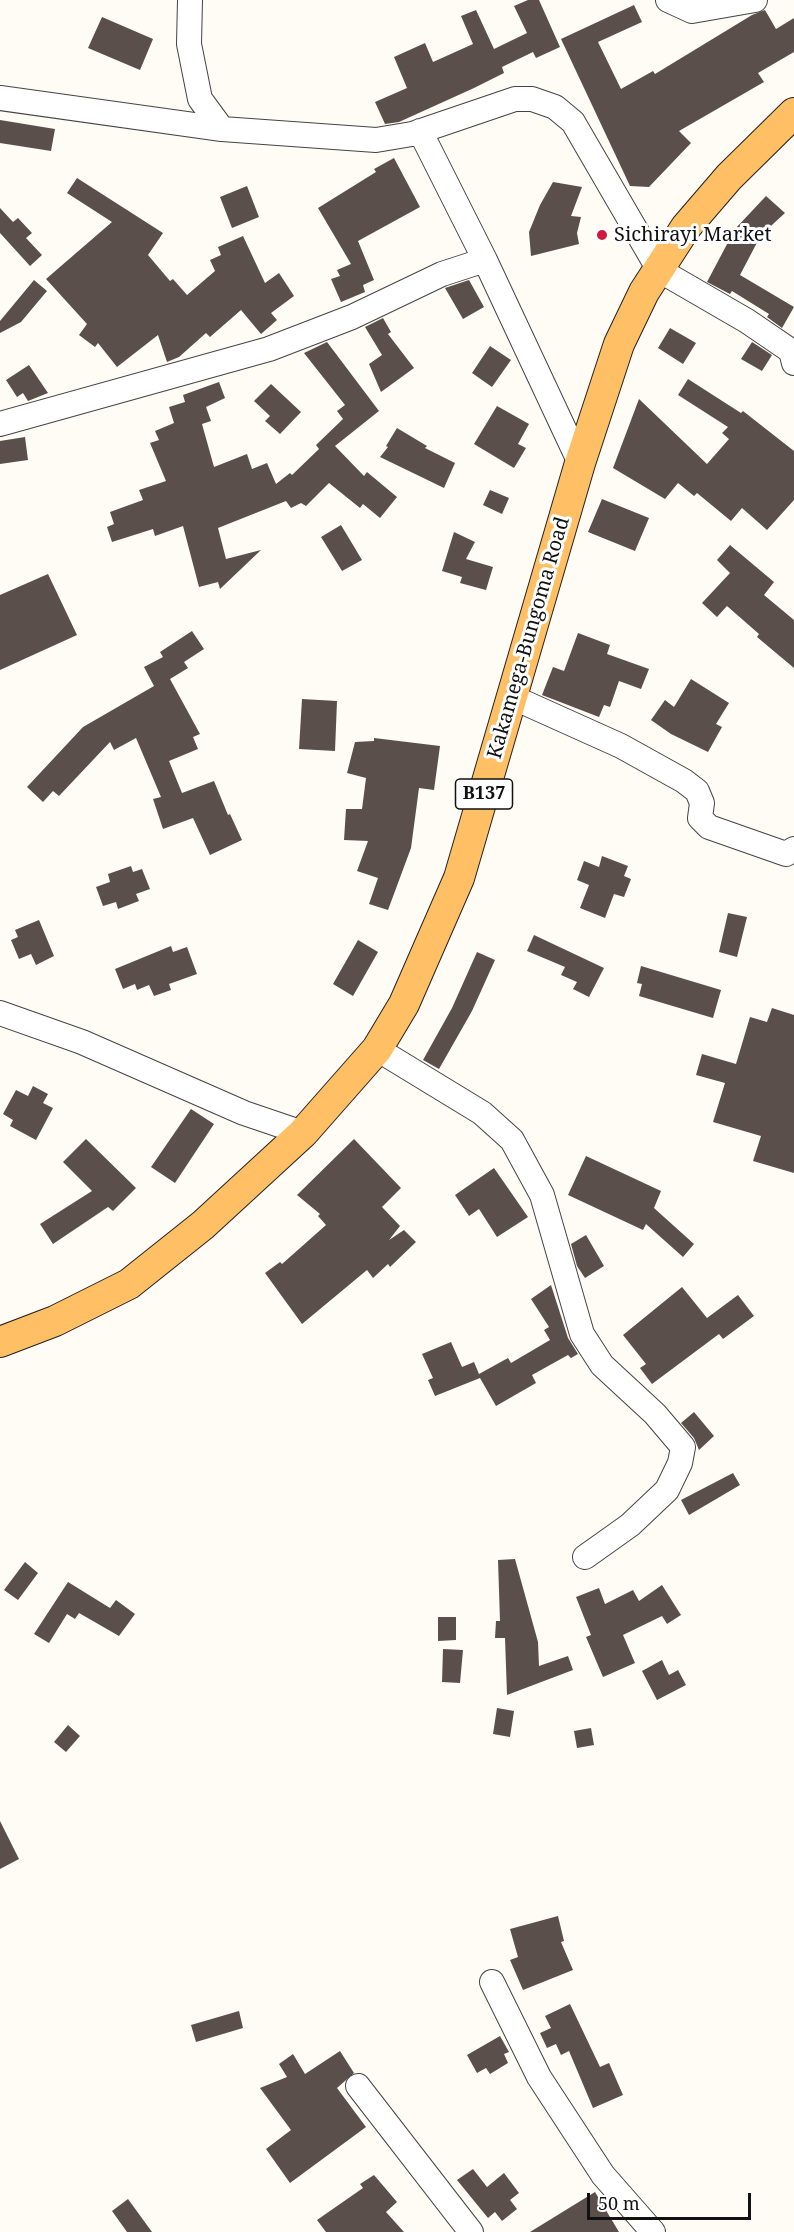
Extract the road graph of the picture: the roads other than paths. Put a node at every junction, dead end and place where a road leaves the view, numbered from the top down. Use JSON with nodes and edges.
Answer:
{"nodes":[{"id":1,"x":190,"y":0,"type":"edge"},
{"id":2,"x":668,"y":0,"type":"edge"},
{"id":3,"x":755,"y":0,"type":"edge"},
{"id":4,"x":0,"y":98,"type":"edge"},
{"id":5,"x":794,"y":113,"type":"edge"},
{"id":6,"x":222,"y":129,"type":"junction"},
{"id":7,"x":420,"y":131,"type":"junction"},
{"id":8,"x":485,"y":260,"type":"junction"},
{"id":9,"x":659,"y":270,"type":"junction"},
{"id":10,"x":794,"y":363,"type":"edge"},
{"id":11,"x":0,"y":424,"type":"edge"},
{"id":12,"x":580,"y":463,"type":"junction"},
{"id":13,"x":512,"y":697,"type":"junction"},
{"id":14,"x":794,"y":849,"type":"edge"},
{"id":15,"x":0,"y":1013,"type":"edge"},
{"id":16,"x":377,"y":1049,"type":"junction"},
{"id":17,"x":303,"y":1133,"type":"junction"},
{"id":18,"x":0,"y":1342,"type":"edge"},
{"id":19,"x":585,"y":1557,"type":"dead end"},
{"id":20,"x":492,"y":1982,"type":"dead end"},
{"id":21,"x":358,"y":2086,"type":"dead end"},
{"id":22,"x":471,"y":2232,"type":"edge"},
{"id":23,"x":653,"y":2232,"type":"edge"}],
"edges":[{"from":1,"to":6,"type":"street"},
{"from":2,"to":3,"type":"street"},
{"from":4,"to":6,"type":"street"},
{"from":5,"to":9,"type":"main road","name":"Kakamega-Bungoma Road","number":"B137"},
{"from":6,"to":7,"type":"street"},
{"from":7,"to":8,"type":"street"},
{"from":7,"to":9,"type":"street"},
{"from":8,"to":11,"type":"street"},
{"from":8,"to":12,"type":"street"},
{"from":9,"to":10,"type":"street"},
{"from":9,"to":12,"type":"main road","name":"Kakamega-Bungoma Road","number":"B137"},
{"from":12,"to":13,"type":"main road","name":"Kakamega-Bungoma Road","number":"B137"},
{"from":13,"to":14,"type":"street"},
{"from":13,"to":16,"type":"main road","name":"Kakamega-Bungoma Road","number":"B137"},
{"from":15,"to":17,"type":"street"},
{"from":16,"to":17,"type":"main road","name":"Kakamega-Bungoma Road","number":"B137"},
{"from":16,"to":19,"type":"street"},
{"from":17,"to":18,"type":"main road","name":"Kakamega-Bungoma Road","number":"B137"},
{"from":20,"to":23,"type":"street"},
{"from":21,"to":22,"type":"street"}]}
